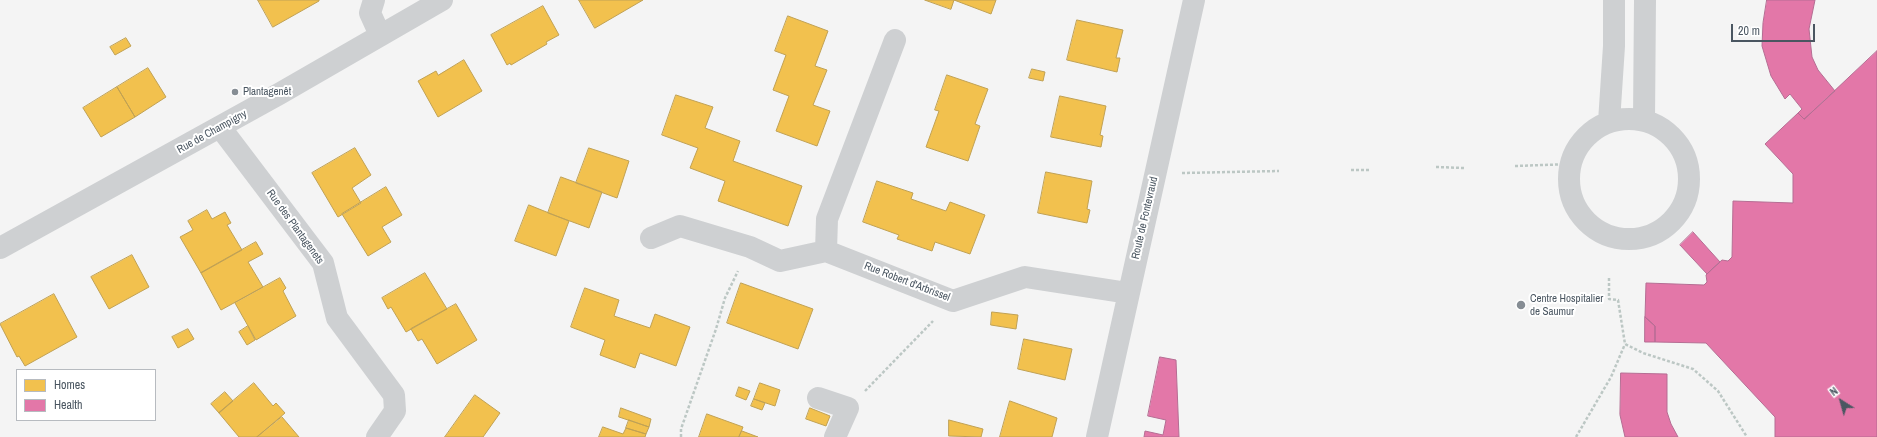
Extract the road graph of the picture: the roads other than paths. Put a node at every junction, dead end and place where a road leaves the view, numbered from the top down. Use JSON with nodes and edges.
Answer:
{"nodes":[{"id":1,"x":374,"y":0,"type":"edge"},
{"id":2,"x":442,"y":0,"type":"edge"},
{"id":3,"x":1194,"y":0,"type":"edge"},
{"id":4,"x":1614,"y":0,"type":"edge"},
{"id":5,"x":1645,"y":0,"type":"edge"},
{"id":6,"x":380,"y":35,"type":"junction"},
{"id":7,"x":895,"y":40,"type":"dead end"},
{"id":8,"x":1644,"y":120,"type":"junction"},
{"id":9,"x":1609,"y":122,"type":"junction"},
{"id":10,"x":220,"y":127,"type":"junction"},
{"id":11,"x":651,"y":238,"type":"dead end"},
{"id":12,"x":0,"y":248,"type":"edge"},
{"id":13,"x":826,"y":251,"type":"junction"},
{"id":14,"x":1128,"y":293,"type":"junction"},
{"id":15,"x":818,"y":398,"type":"dead end"},
{"id":16,"x":377,"y":437,"type":"edge"},
{"id":17,"x":835,"y":437,"type":"edge"},
{"id":18,"x":1097,"y":437,"type":"edge"}],
"edges":[{"from":1,"to":6,"type":"street"},
{"from":2,"to":6,"type":"street","name":"Rue de Champigny"},
{"from":3,"to":14,"type":"street","name":"Route de Fontevraud"},
{"from":4,"to":9,"type":"street"},
{"from":5,"to":8,"type":"street"},
{"from":6,"to":10,"type":"street","name":"Rue de Champigny"},
{"from":7,"to":13,"type":"street"},
{"from":8,"to":9,"type":"street"},
{"from":8,"to":9,"type":"street"},
{"from":10,"to":12,"type":"street","name":"Rue de Champigny"},
{"from":10,"to":16,"type":"street","name":"Rue des Plantagenets"},
{"from":11,"to":13,"type":"street"},
{"from":13,"to":14,"type":"street","name":"Rue Robert d'Arbrissel"},
{"from":14,"to":18,"type":"street","name":"Route de Fontevraud"},
{"from":15,"to":17,"type":"street"}]}
